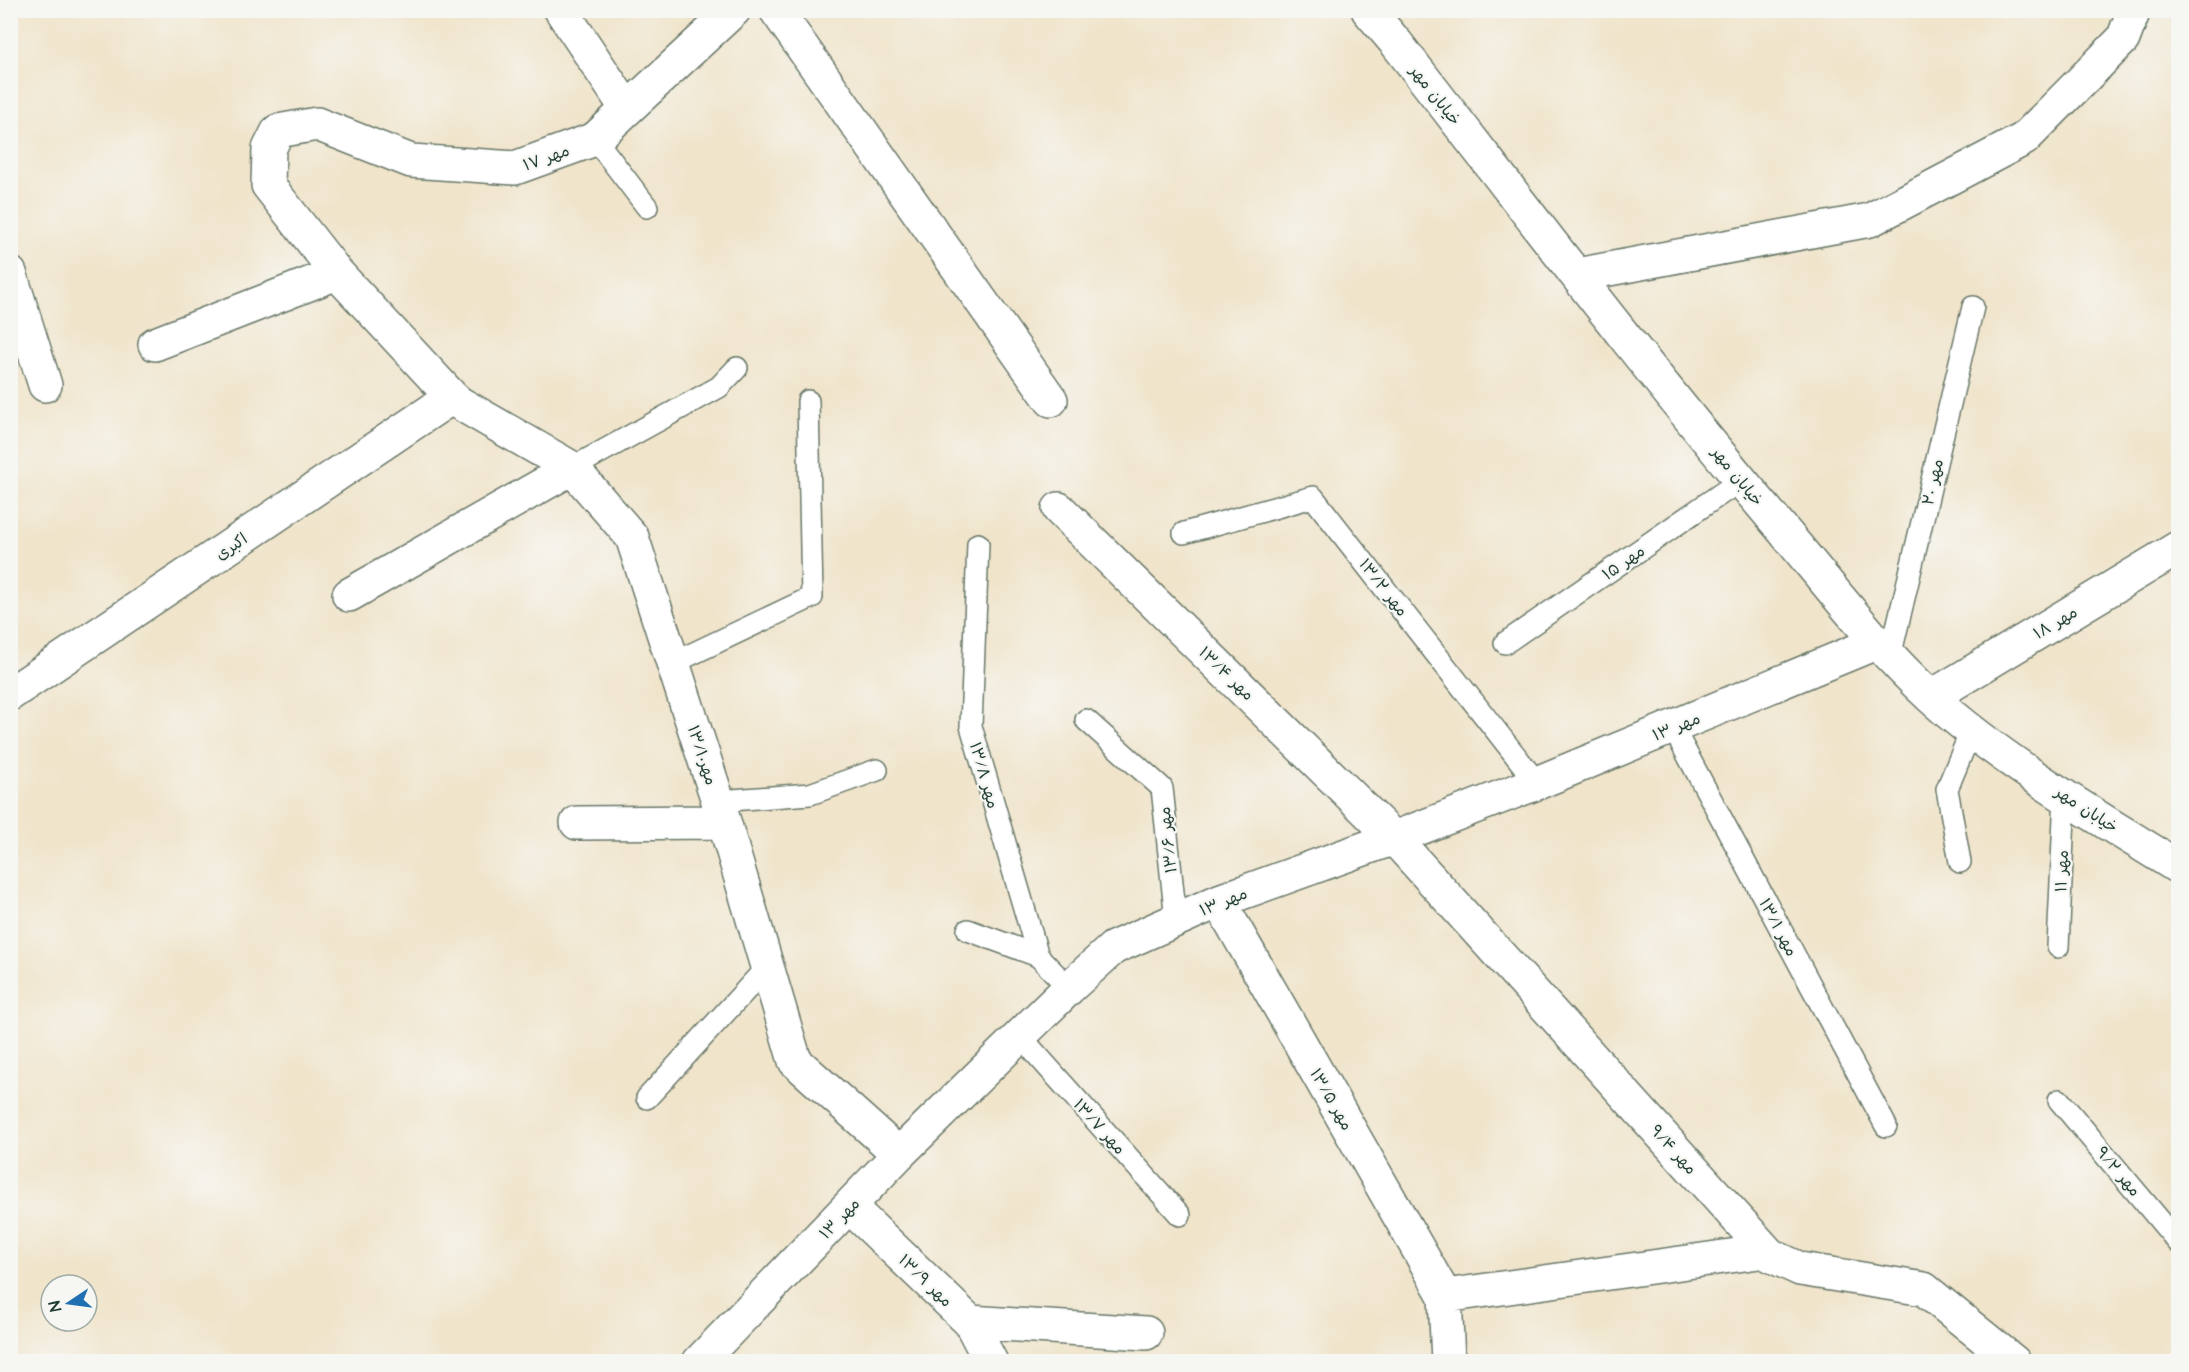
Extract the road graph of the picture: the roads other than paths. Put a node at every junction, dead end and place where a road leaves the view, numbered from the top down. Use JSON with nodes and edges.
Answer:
{"nodes":[{"id":1,"x":561,"y":10,"type":"edge"},
{"id":2,"x":734,"y":10,"type":"edge"},
{"id":3,"x":776,"y":10,"type":"edge"},
{"id":4,"x":1368,"y":10,"type":"edge"},
{"id":5,"x":1385,"y":10,"type":"edge"},
{"id":6,"x":2134,"y":10,"type":"edge"},
{"id":7,"x":1397,"y":44,"type":"junction"},
{"id":8,"x":627,"y":109,"type":"junction"},
{"id":9,"x":278,"y":131,"type":"joint"},
{"id":10,"x":595,"y":139,"type":"junction"},
{"id":11,"x":647,"y":207,"type":"dead end"},
{"id":12,"x":10,"y":273,"type":"edge"},
{"id":13,"x":337,"y":273,"type":"junction"},
{"id":14,"x":1577,"y":274,"type":"junction"},
{"id":15,"x":1973,"y":307,"type":"dead end"},
{"id":16,"x":155,"y":344,"type":"dead end"},
{"id":17,"x":737,"y":368,"type":"dead end"},
{"id":18,"x":45,"y":385,"type":"dead end"},
{"id":19,"x":452,"y":397,"type":"junction"},
{"id":20,"x":1051,"y":400,"type":"dead end"},
{"id":21,"x":808,"y":401,"type":"dead end"},
{"id":22,"x":572,"y":468,"type":"junction"},
{"id":23,"x":1741,"y":480,"type":"junction"},
{"id":24,"x":1059,"y":509,"type":"dead end"},
{"id":25,"x":1184,"y":533,"type":"dead end"},
{"id":26,"x":978,"y":544,"type":"dead end"},
{"id":27,"x":2178,"y":548,"type":"edge"},
{"id":28,"x":349,"y":595,"type":"dead end"},
{"id":29,"x":1505,"y":643,"type":"dead end"},
{"id":30,"x":1884,"y":649,"type":"junction"},
{"id":31,"x":673,"y":663,"type":"junction"},
{"id":32,"x":10,"y":694,"type":"edge"},
{"id":33,"x":1931,"y":697,"type":"junction"},
{"id":34,"x":1086,"y":720,"type":"dead end"},
{"id":35,"x":1673,"y":728,"type":"junction"},
{"id":36,"x":1971,"y":731,"type":"junction"},
{"id":37,"x":876,"y":770,"type":"dead end"},
{"id":38,"x":1538,"y":783,"type":"junction"},
{"id":39,"x":2065,"y":795,"type":"junction"},
{"id":40,"x":721,"y":811,"type":"junction"},
{"id":41,"x":577,"y":823,"type":"dead end"},
{"id":42,"x":1394,"y":838,"type":"junction"},
{"id":43,"x":1960,"y":862,"type":"dead end"},
{"id":44,"x":2178,"y":867,"type":"edge"},
{"id":45,"x":1219,"y":901,"type":"junction"},
{"id":46,"x":1176,"y":920,"type":"junction"},
{"id":47,"x":968,"y":930,"type":"dead end"},
{"id":48,"x":2058,"y":947,"type":"dead end"},
{"id":49,"x":1038,"y":957,"type":"junction"},
{"id":50,"x":767,"y":967,"type":"junction"},
{"id":51,"x":1069,"y":988,"type":"junction"},
{"id":52,"x":1020,"y":1036,"type":"junction"},
{"id":53,"x":647,"y":1098,"type":"dead end"},
{"id":54,"x":2059,"y":1100,"type":"dead end"},
{"id":55,"x":1886,"y":1126,"type":"dead end"},
{"id":56,"x":899,"y":1154,"type":"junction"},
{"id":57,"x":850,"y":1207,"type":"junction"},
{"id":58,"x":1180,"y":1215,"type":"dead end"},
{"id":59,"x":2178,"y":1242,"type":"edge"},
{"id":60,"x":1766,"y":1251,"type":"junction"},
{"id":61,"x":1445,"y":1296,"type":"junction"},
{"id":62,"x":970,"y":1322,"type":"junction"},
{"id":63,"x":1146,"y":1333,"type":"dead end"},
{"id":64,"x":699,"y":1362,"type":"edge"},
{"id":65,"x":991,"y":1362,"type":"edge"},
{"id":66,"x":1448,"y":1362,"type":"edge"},
{"id":67,"x":2014,"y":1362,"type":"edge"}],
"edges":[{"from":1,"to":8,"type":"street"},
{"from":2,"to":8,"type":"street","name":"مهر ۱۷"},
{"from":3,"to":20,"type":"street"},
{"from":4,"to":7,"type":"street","name":"خیابان مهر"},
{"from":5,"to":7,"type":"street"},
{"from":6,"to":14,"type":"street"},
{"from":7,"to":14,"type":"street","name":"خیابان مهر"},
{"from":8,"to":10,"type":"street","name":"مهر ۱۷"},
{"from":9,"to":10,"type":"street","name":"مهر ۱۷"},
{"from":9,"to":13,"type":"street","name":"مهر۱۳/۱۰"},
{"from":10,"to":11,"type":"lane"},
{"from":12,"to":18,"type":"street"},
{"from":13,"to":16,"type":"street"},
{"from":13,"to":19,"type":"street","name":"مهر۱۳/۱۰"},
{"from":14,"to":23,"type":"street","name":"خیابان مهر"},
{"from":15,"to":30,"type":"lane","name":"مهر ۲۰"},
{"from":17,"to":22,"type":"lane"},
{"from":19,"to":22,"type":"street","name":"مهر۱۳/۱۰"},
{"from":19,"to":32,"type":"street","name":"اکبری"},
{"from":21,"to":31,"type":"lane"},
{"from":22,"to":28,"type":"street"},
{"from":22,"to":31,"type":"street","name":"مهر۱۳/۱۰"},
{"from":23,"to":29,"type":"lane","name":"مهر ۱۵"},
{"from":23,"to":30,"type":"street","name":"خیابان مهر"},
{"from":24,"to":42,"type":"street","name":"مهر ۱۳/۴"},
{"from":25,"to":38,"type":"lane","name":"مهر ۱۳/۲"},
{"from":26,"to":49,"type":"lane","name":"مهر ۱۳/۸"},
{"from":27,"to":33,"type":"street","name":"مهر ۱۸"},
{"from":30,"to":33,"type":"street","name":"خیابان مهر"},
{"from":30,"to":35,"type":"street","name":"مهر ۱۳"},
{"from":31,"to":40,"type":"street","name":"مهر۱۳/۱۰"},
{"from":33,"to":36,"type":"street","name":"خیابان مهر"},
{"from":34,"to":46,"type":"lane","name":"مهر ۱۳/۶"},
{"from":35,"to":38,"type":"street","name":"مهر ۱۳"},
{"from":35,"to":55,"type":"lane","name":"مهر ۱۳/۱"},
{"from":36,"to":39,"type":"street","name":"خیابان مهر"},
{"from":36,"to":43,"type":"lane"},
{"from":37,"to":40,"type":"lane"},
{"from":38,"to":42,"type":"street","name":"مهر ۱۳"},
{"from":39,"to":44,"type":"street","name":"خیابان مهر"},
{"from":39,"to":48,"type":"lane","name":"مهر ۱۱"},
{"from":40,"to":41,"type":"street"},
{"from":40,"to":50,"type":"street","name":"مهر۱۳/۱۰"},
{"from":42,"to":45,"type":"street","name":"مهر ۱۳"},
{"from":42,"to":60,"type":"street","name":"مهر ۹/۴"},
{"from":45,"to":46,"type":"street","name":"مهر ۱۳"},
{"from":45,"to":61,"type":"street","name":"مهر ۱۳/۵"},
{"from":46,"to":51,"type":"street","name":"مهر ۱۳"},
{"from":47,"to":49,"type":"lane"},
{"from":49,"to":51,"type":"lane","name":"مهر ۱۳/۸"},
{"from":50,"to":53,"type":"lane"},
{"from":50,"to":56,"type":"street","name":"مهر۱۳/۱۰"},
{"from":51,"to":52,"type":"street","name":"مهر ۱۳"},
{"from":52,"to":56,"type":"street","name":"مهر ۱۳"},
{"from":52,"to":58,"type":"lane","name":"مهر ۱۳/۷"},
{"from":54,"to":59,"type":"lane","name":"مهر ۹/۲"},
{"from":56,"to":57,"type":"street","name":"مهر ۱۳"},
{"from":57,"to":62,"type":"street","name":"مهر ۱۳/۹"},
{"from":57,"to":64,"type":"street","name":"مهر ۱۳"},
{"from":60,"to":61,"type":"street"},
{"from":60,"to":67,"type":"street","name":"مهر ۹/۴"},
{"from":61,"to":66,"type":"street"},
{"from":62,"to":63,"type":"street"},
{"from":62,"to":65,"type":"street","name":"مهر ۱۳/۹"}]}
